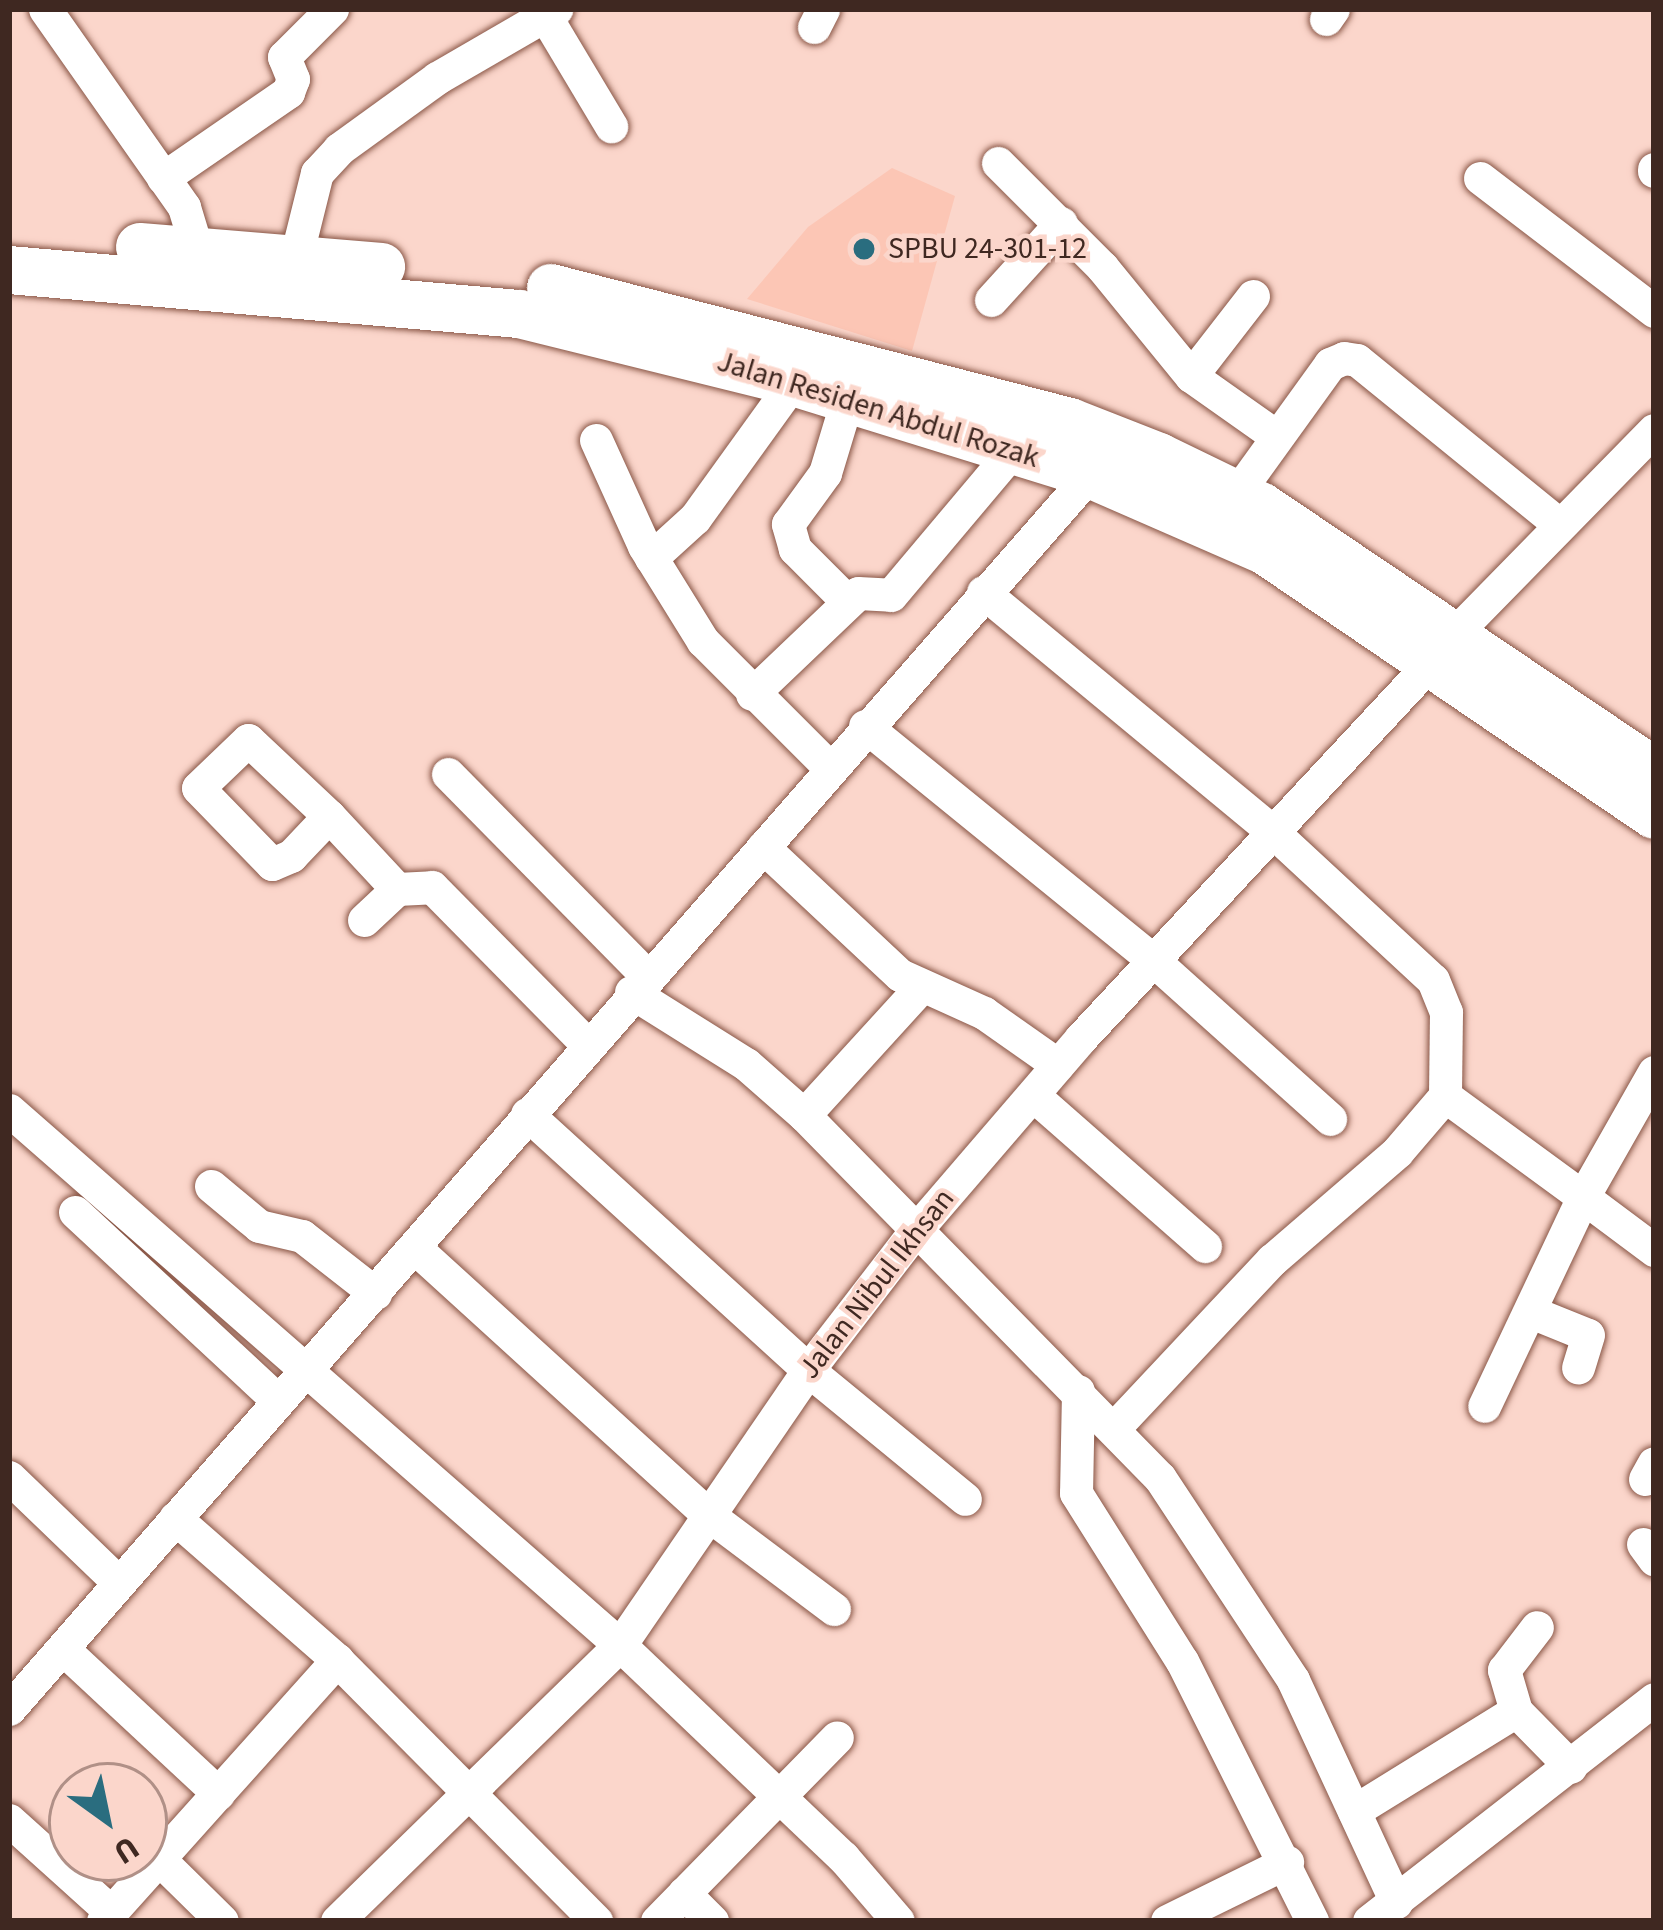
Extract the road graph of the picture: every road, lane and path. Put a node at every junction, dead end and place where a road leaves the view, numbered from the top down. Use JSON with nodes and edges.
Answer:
{"nodes":[{"id":1,"x":45,"y":9,"type":"edge"},
{"id":2,"x":332,"y":9,"type":"edge"},
{"id":3,"x":550,"y":12,"type":"edge"},
{"id":4,"x":611,"y":126,"type":"dead end"},
{"id":5,"x":998,"y":163,"type":"dead end"},
{"id":6,"x":163,"y":178,"type":"junction"},
{"id":7,"x":1480,"y":178,"type":"dead end"},
{"id":8,"x":1061,"y":223,"type":"junction"},
{"id":9,"x":9,"y":242,"type":"edge"},
{"id":10,"x":196,"y":250,"type":"junction"},
{"id":11,"x":296,"y":256,"type":"junction"},
{"id":12,"x":9,"y":270,"type":"edge"},
{"id":13,"x":1253,"y":296,"type":"dead end"},
{"id":14,"x":991,"y":300,"type":"dead end"},
{"id":15,"x":1654,"y":310,"type":"edge"},
{"id":16,"x":1192,"y":376,"type":"junction"},
{"id":17,"x":793,"y":382,"type":"junction"},
{"id":18,"x":848,"y":397,"type":"junction"},
{"id":19,"x":1654,"y":430,"type":"edge"},
{"id":20,"x":1276,"y":436,"type":"junction"},
{"id":21,"x":596,"y":440,"type":"dead end"},
{"id":22,"x":1013,"y":450,"type":"junction"},
{"id":23,"x":1090,"y":474,"type":"junction"},
{"id":24,"x":1237,"y":493,"type":"junction"},
{"id":25,"x":1559,"y":524,"type":"junction"},
{"id":26,"x":651,"y":558,"type":"junction"},
{"id":27,"x":983,"y":592,"type":"junction"},
{"id":28,"x":847,"y":601,"type":"junction"},
{"id":29,"x":1445,"y":645,"type":"junction"},
{"id":30,"x":752,"y":694,"type":"junction"},
{"id":31,"x":865,"y":726,"type":"junction"},
{"id":32,"x":831,"y":769,"type":"junction"},
{"id":33,"x":1654,"y":771,"type":"edge"},
{"id":34,"x":448,"y":774,"type":"dead end"},
{"id":35,"x":1654,"y":815,"type":"edge"},
{"id":36,"x":329,"y":816,"type":"dead end"},
{"id":37,"x":1272,"y":832,"type":"junction"},
{"id":38,"x":763,"y":848,"type":"junction"},
{"id":39,"x":397,"y":889,"type":"junction"},
{"id":40,"x":364,"y":920,"type":"dead end"},
{"id":41,"x":1153,"y":960,"type":"junction"},
{"id":42,"x":639,"y":984,"type":"junction"},
{"id":43,"x":920,"y":988,"type":"junction"},
{"id":44,"x":588,"y":1045,"type":"junction"},
{"id":45,"x":1058,"y":1065,"type":"junction"},
{"id":46,"x":1654,"y":1072,"type":"edge"},
{"id":47,"x":1033,"y":1095,"type":"junction"},
{"id":48,"x":1445,"y":1096,"type":"junction"},
{"id":49,"x":9,"y":1110,"type":"edge"},
{"id":50,"x":527,"y":1114,"type":"junction"},
{"id":51,"x":804,"y":1115,"type":"junction"},
{"id":52,"x":1330,"y":1119,"type":"dead end"},
{"id":53,"x":211,"y":1186,"type":"dead end"},
{"id":54,"x":1583,"y":1197,"type":"junction"},
{"id":55,"x":75,"y":1212,"type":"dead end"},
{"id":56,"x":915,"y":1231,"type":"junction"},
{"id":57,"x":414,"y":1246,"type":"junction"},
{"id":58,"x":1205,"y":1246,"type":"dead end"},
{"id":59,"x":1654,"y":1250,"type":"edge"},
{"id":60,"x":375,"y":1293,"type":"junction"},
{"id":61,"x":1531,"y":1312,"type":"junction"},
{"id":62,"x":1578,"y":1368,"type":"dead end"},
{"id":63,"x":808,"y":1370,"type":"junction"},
{"id":64,"x":302,"y":1371,"type":"junction"},
{"id":65,"x":1078,"y":1391,"type":"junction"},
{"id":66,"x":277,"y":1400,"type":"junction"},
{"id":67,"x":1484,"y":1406,"type":"dead end"},
{"id":68,"x":1114,"y":1428,"type":"junction"},
{"id":69,"x":9,"y":1477,"type":"edge"},
{"id":70,"x":965,"y":1499,"type":"dead end"},
{"id":71,"x":710,"y":1516,"type":"junction"},
{"id":72,"x":175,"y":1518,"type":"junction"},
{"id":73,"x":119,"y":1583,"type":"junction"},
{"id":74,"x":833,"y":1609,"type":"dead end"},
{"id":75,"x":1537,"y":1627,"type":"dead end"},
{"id":76,"x":620,"y":1645,"type":"junction"},
{"id":77,"x":63,"y":1649,"type":"junction"},
{"id":78,"x":337,"y":1660,"type":"junction"},
{"id":79,"x":9,"y":1708,"type":"edge"},
{"id":80,"x":1516,"y":1711,"type":"junction"},
{"id":81,"x":1648,"y":1716,"type":"edge"},
{"id":82,"x":837,"y":1737,"type":"dead end"},
{"id":83,"x":1571,"y":1767,"type":"junction"},
{"id":84,"x":218,"y":1793,"type":"junction"},
{"id":85,"x":474,"y":1794,"type":"junction"},
{"id":86,"x":780,"y":1797,"type":"junction"},
{"id":87,"x":1354,"y":1811,"type":"junction"},
{"id":88,"x":9,"y":1820,"type":"edge"},
{"id":89,"x":168,"y":1849,"type":"edge"},
{"id":90,"x":1287,"y":1862,"type":"junction"},
{"id":91,"x":168,"y":1868,"type":"edge"},
{"id":92,"x":138,"y":1882,"type":"edge"},
{"id":93,"x":684,"y":1893,"type":"junction"},
{"id":94,"x":1383,"y":1911,"type":"edge"},
{"id":95,"x":107,"y":1917,"type":"edge"},
{"id":96,"x":222,"y":1921,"type":"edge"},
{"id":97,"x":338,"y":1921,"type":"edge"},
{"id":98,"x":596,"y":1921,"type":"edge"},
{"id":99,"x":657,"y":1921,"type":"edge"},
{"id":100,"x":712,"y":1921,"type":"edge"},
{"id":101,"x":898,"y":1921,"type":"edge"},
{"id":102,"x":1167,"y":1921,"type":"edge"},
{"id":103,"x":1312,"y":1921,"type":"edge"}],
"edges":[{"from":1,"to":6,"type":"street"},
{"from":2,"to":6,"type":"street"},
{"from":3,"to":4,"type":"street"},
{"from":3,"to":11,"type":"street"},
{"from":5,"to":8,"type":"street"},
{"from":6,"to":10,"type":"street"},
{"from":7,"to":15,"type":"street"},
{"from":8,"to":14,"type":"street"},
{"from":8,"to":16,"type":"street"},
{"from":9,"to":10,"type":"highway","name":"Jalan Residen Abdul Rozak"},
{"from":10,"to":11,"type":"highway","name":"Jalan Residen Abdul Rozak"},
{"from":11,"to":24,"type":"highway","name":"Jalan Residen Abdul Rozak"},
{"from":12,"to":17,"type":"highway","name":"Jalan Residen Abdul Rozak"},
{"from":13,"to":16,"type":"street"},
{"from":16,"to":20,"type":"street"},
{"from":17,"to":18,"type":"highway","name":"Jalan Residen Abdul Rozak"},
{"from":17,"to":26,"type":"street"},
{"from":18,"to":22,"type":"highway","name":"Jalan Residen Abdul Rozak"},
{"from":18,"to":28,"type":"street"},
{"from":19,"to":25,"type":"street","name":"Jalan Nibul Ikhsan"},
{"from":20,"to":24,"type":"street"},
{"from":20,"to":25,"type":"street"},
{"from":21,"to":26,"type":"street"},
{"from":22,"to":23,"type":"highway","name":"Jalan Residen Abdul Rozak"},
{"from":22,"to":28,"type":"street"},
{"from":23,"to":27,"type":"street"},
{"from":23,"to":29,"type":"highway","name":"Jalan Residen Abdul Rozak"},
{"from":24,"to":29,"type":"highway","name":"Jalan Residen Abdul Rozak"},
{"from":25,"to":29,"type":"street","name":"Jalan Nibul Ikhsan"},
{"from":26,"to":30,"type":"street"},
{"from":27,"to":31,"type":"street"},
{"from":27,"to":37,"type":"street"},
{"from":28,"to":30,"type":"street"},
{"from":29,"to":33,"type":"highway","name":"Jalan Residen Abdul Rozak"},
{"from":29,"to":35,"type":"highway","name":"Jalan Residen Abdul Rozak"},
{"from":29,"to":37,"type":"street","name":"Jalan Nibul Ikhsan"},
{"from":30,"to":32,"type":"street"},
{"from":31,"to":32,"type":"street"},
{"from":31,"to":41,"type":"street"},
{"from":32,"to":38,"type":"street"},
{"from":34,"to":42,"type":"street"},
{"from":36,"to":39,"type":"street"},
{"from":37,"to":41,"type":"street","name":"Jalan Nibul Ikhsan"},
{"from":37,"to":48,"type":"street"},
{"from":38,"to":42,"type":"street"},
{"from":38,"to":43,"type":"street"},
{"from":39,"to":40,"type":"street"},
{"from":39,"to":44,"type":"street"},
{"from":41,"to":45,"type":"street","name":"Jalan Nibul Ikhsan"},
{"from":41,"to":52,"type":"street"},
{"from":42,"to":44,"type":"street"},
{"from":42,"to":51,"type":"street"},
{"from":43,"to":45,"type":"street"},
{"from":43,"to":51,"type":"street"},
{"from":44,"to":50,"type":"street"},
{"from":45,"to":47,"type":"street","name":"Jalan Nibul Ikhsan"},
{"from":46,"to":54,"type":"street"},
{"from":47,"to":56,"type":"street","name":"Jalan Nibul Ikhsan"},
{"from":47,"to":58,"type":"street"},
{"from":48,"to":54,"type":"street"},
{"from":48,"to":68,"type":"street"},
{"from":49,"to":64,"type":"street"},
{"from":50,"to":57,"type":"street"},
{"from":50,"to":63,"type":"street"},
{"from":51,"to":56,"type":"street"},
{"from":53,"to":60,"type":"street"},
{"from":54,"to":59,"type":"street"},
{"from":54,"to":61,"type":"street"},
{"from":55,"to":66,"type":"street"},
{"from":56,"to":63,"type":"street","name":"Jalan Nibul Ikhsan"},
{"from":56,"to":65,"type":"street"},
{"from":57,"to":60,"type":"street"},
{"from":57,"to":71,"type":"street"},
{"from":60,"to":64,"type":"street"},
{"from":61,"to":62,"type":"street"},
{"from":61,"to":67,"type":"street"},
{"from":63,"to":70,"type":"street"},
{"from":63,"to":71,"type":"street","name":"Jalan Nibul Ikhsan"},
{"from":64,"to":66,"type":"street"},
{"from":64,"to":76,"type":"street"},
{"from":65,"to":68,"type":"street"},
{"from":65,"to":90,"type":"street"},
{"from":66,"to":72,"type":"street"},
{"from":68,"to":87,"type":"street"},
{"from":69,"to":73,"type":"street"},
{"from":71,"to":74,"type":"street"},
{"from":71,"to":76,"type":"street","name":"Jalan Nibul Ikhsan"},
{"from":72,"to":73,"type":"street"},
{"from":72,"to":78,"type":"street"},
{"from":73,"to":77,"type":"street"},
{"from":75,"to":80,"type":"street"},
{"from":76,"to":85,"type":"street","name":"Jalan Nibul Ikhsan"},
{"from":76,"to":86,"type":"street"},
{"from":77,"to":79,"type":"street"},
{"from":77,"to":84,"type":"street"},
{"from":78,"to":84,"type":"street"},
{"from":78,"to":85,"type":"street"},
{"from":80,"to":83,"type":"street"},
{"from":80,"to":87,"type":"street"},
{"from":81,"to":83,"type":"street"},
{"from":82,"to":86,"type":"street"},
{"from":83,"to":94,"type":"street"},
{"from":84,"to":89,"type":"street"},
{"from":85,"to":97,"type":"street","name":"Jalan Nibul Ikhsan"},
{"from":85,"to":98,"type":"street"},
{"from":86,"to":93,"type":"street"},
{"from":86,"to":101,"type":"street"},
{"from":87,"to":94,"type":"street"},
{"from":88,"to":95,"type":"street"},
{"from":90,"to":102,"type":"street"},
{"from":90,"to":103,"type":"street"},
{"from":91,"to":96,"type":"street"},
{"from":92,"to":95,"type":"street"},
{"from":93,"to":99,"type":"street"},
{"from":93,"to":100,"type":"street"}]}
